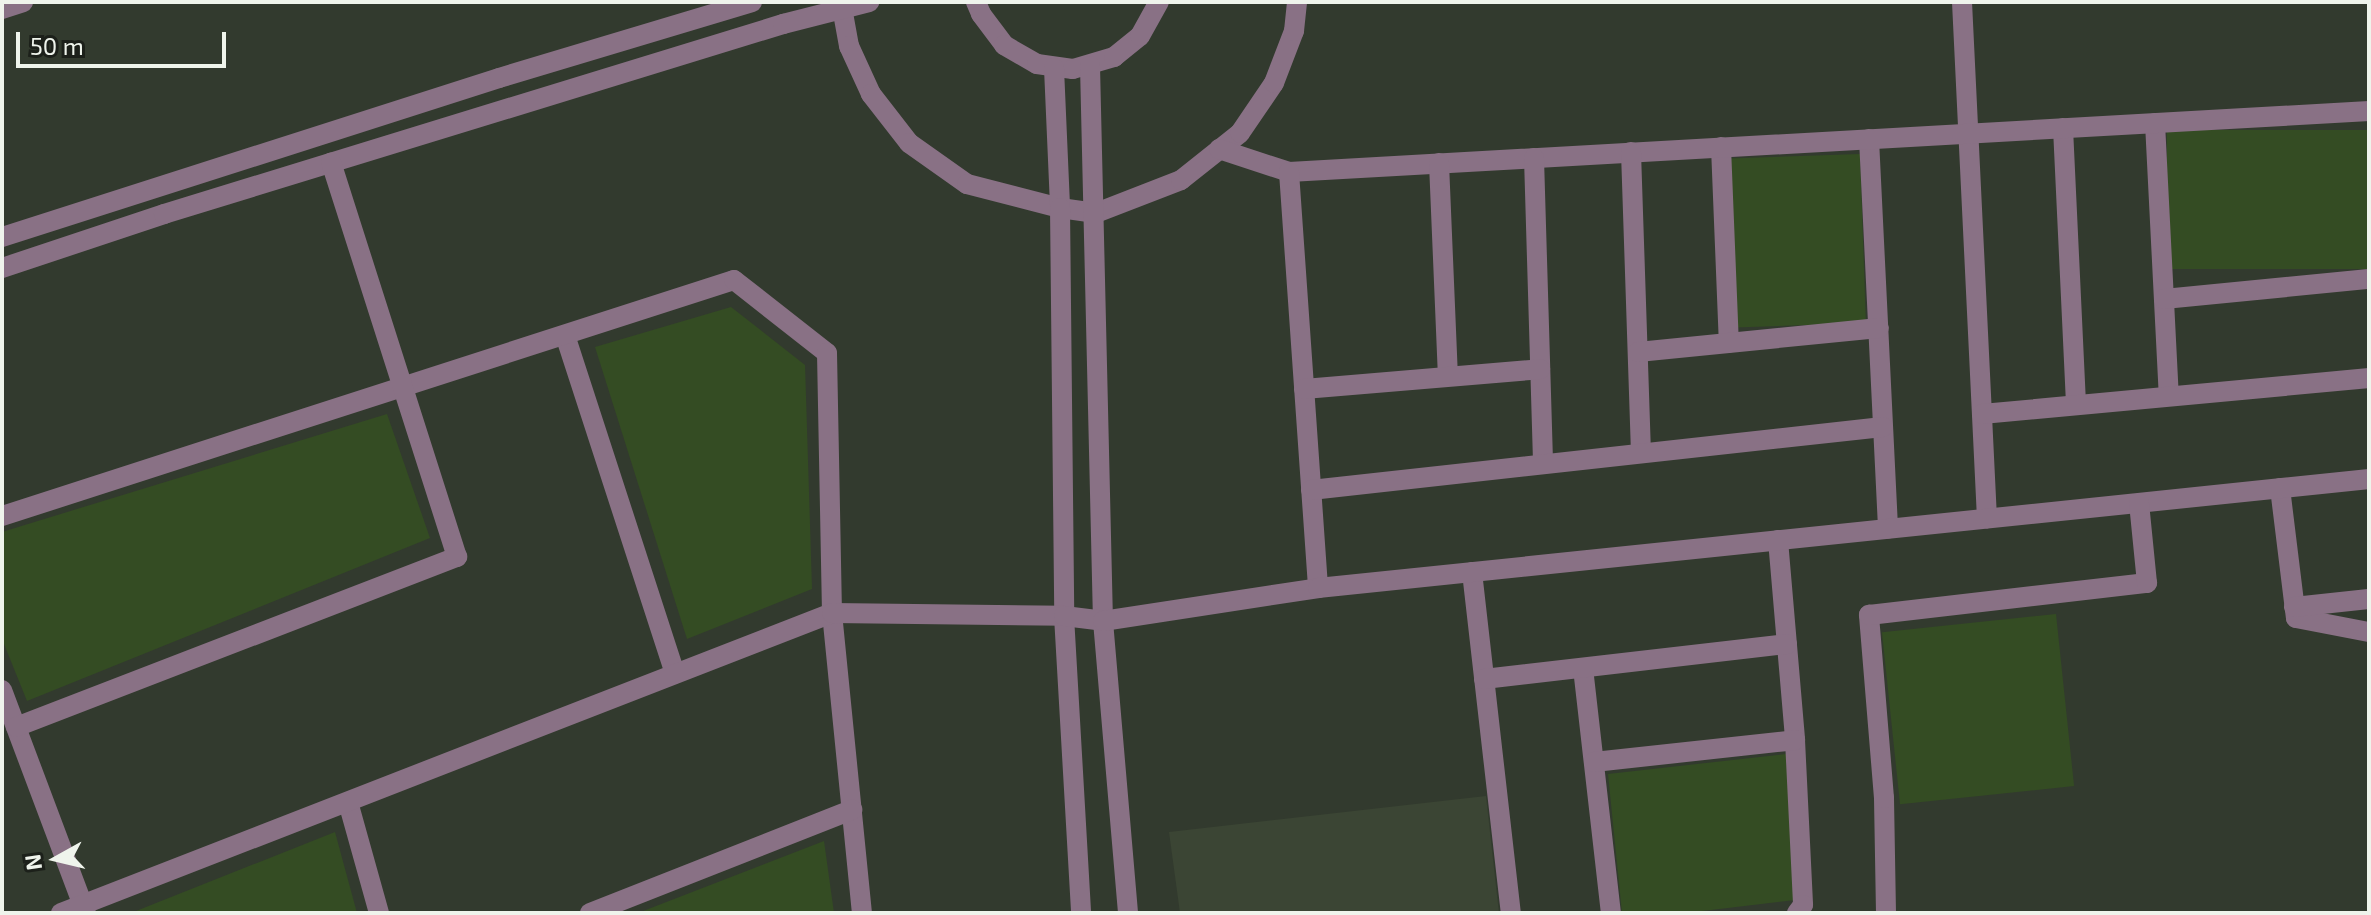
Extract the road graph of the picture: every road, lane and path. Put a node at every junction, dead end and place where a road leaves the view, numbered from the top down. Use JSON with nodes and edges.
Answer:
{"nodes":[{"id":1,"x":23,"y":2,"type":"edge"},
{"id":2,"x":752,"y":2,"type":"edge"},
{"id":3,"x":869,"y":2,"type":"edge"},
{"id":4,"x":976,"y":2,"type":"edge"},
{"id":5,"x":1159,"y":2,"type":"edge"},
{"id":6,"x":1297,"y":2,"type":"edge"},
{"id":7,"x":1962,"y":2,"type":"edge"},
{"id":8,"x":841,"y":6,"type":"edge"},
{"id":9,"x":2,"y":9,"type":"edge"},
{"id":10,"x":1090,"y":66,"type":"junction"},
{"id":11,"x":1054,"y":68,"type":"junction"},
{"id":12,"x":2369,"y":111,"type":"edge"},
{"id":13,"x":2155,"y":123,"type":"junction"},
{"id":14,"x":2063,"y":128,"type":"junction"},
{"id":15,"x":1968,"y":134,"type":"junction"},
{"id":16,"x":1869,"y":139,"type":"junction"},
{"id":17,"x":1721,"y":147,"type":"junction"},
{"id":18,"x":1219,"y":149,"type":"junction"},
{"id":19,"x":1631,"y":152,"type":"junction"},
{"id":20,"x":1534,"y":158,"type":"junction"},
{"id":21,"x":331,"y":163,"type":"junction"},
{"id":22,"x":1439,"y":163,"type":"junction"},
{"id":23,"x":1289,"y":172,"type":"junction"},
{"id":24,"x":1060,"y":208,"type":"junction"},
{"id":25,"x":1096,"y":213,"type":"junction"},
{"id":26,"x":2,"y":237,"type":"edge"},
{"id":27,"x":2,"y":268,"type":"edge"},
{"id":28,"x":2369,"y":279,"type":"edge"},
{"id":29,"x":2164,"y":299,"type":"junction"},
{"id":30,"x":1879,"y":328,"type":"junction"},
{"id":31,"x":565,"y":335,"type":"junction"},
{"id":32,"x":1729,"y":343,"type":"junction"},
{"id":33,"x":1638,"y":352,"type":"junction"},
{"id":34,"x":1540,"y":369,"type":"junction"},
{"id":35,"x":1448,"y":376,"type":"junction"},
{"id":36,"x":2369,"y":378,"type":"edge"},
{"id":37,"x":402,"y":387,"type":"junction"},
{"id":38,"x":1304,"y":389,"type":"junction"},
{"id":39,"x":2169,"y":396,"type":"junction"},
{"id":40,"x":2076,"y":405,"type":"junction"},
{"id":41,"x":1982,"y":414,"type":"junction"},
{"id":42,"x":1883,"y":427,"type":"junction"},
{"id":43,"x":1641,"y":453,"type":"junction"},
{"id":44,"x":1543,"y":464,"type":"junction"},
{"id":45,"x":2369,"y":479,"type":"edge"},
{"id":46,"x":2280,"y":488,"type":"junction"},
{"id":47,"x":1311,"y":490,"type":"junction"},
{"id":48,"x":2139,"y":503,"type":"junction"},
{"id":49,"x":2,"y":516,"type":"edge"},
{"id":50,"x":1987,"y":518,"type":"junction"},
{"id":51,"x":1888,"y":529,"type":"junction"},
{"id":52,"x":1778,"y":540,"type":"junction"},
{"id":53,"x":1472,"y":572,"type":"junction"},
{"id":54,"x":1318,"y":588,"type":"junction"},
{"id":55,"x":2369,"y":599,"type":"edge"},
{"id":56,"x":2294,"y":607,"type":"junction"},
{"id":57,"x":832,"y":613,"type":"junction"},
{"id":58,"x":1064,"y":616,"type":"junction"},
{"id":59,"x":1103,"y":621,"type":"junction"},
{"id":60,"x":2369,"y":632,"type":"edge"},
{"id":61,"x":1787,"y":644,"type":"junction"},
{"id":62,"x":1583,"y":668,"type":"junction"},
{"id":63,"x":675,"y":674,"type":"junction"},
{"id":64,"x":1484,"y":679,"type":"junction"},
{"id":65,"x":2,"y":690,"type":"edge"},
{"id":66,"x":16,"y":727,"type":"junction"},
{"id":67,"x":1795,"y":740,"type":"junction"},
{"id":68,"x":1594,"y":762,"type":"junction"},
{"id":69,"x":348,"y":802,"type":"junction"},
{"id":70,"x":852,"y":810,"type":"junction"},
{"id":71,"x":84,"y":909,"type":"edge"},
{"id":72,"x":61,"y":913,"type":"edge"},
{"id":73,"x":379,"y":913,"type":"edge"},
{"id":74,"x":590,"y":913,"type":"edge"},
{"id":75,"x":862,"y":913,"type":"edge"},
{"id":76,"x":1081,"y":913,"type":"edge"},
{"id":77,"x":1128,"y":913,"type":"edge"},
{"id":78,"x":1511,"y":913,"type":"edge"},
{"id":79,"x":1611,"y":913,"type":"edge"},
{"id":80,"x":1797,"y":913,"type":"edge"},
{"id":81,"x":1886,"y":913,"type":"edge"}],
"edges":[{"from":1,"to":9,"type":"street"},
{"from":2,"to":26,"type":"street"},
{"from":3,"to":8,"type":"street"},
{"from":4,"to":11,"type":"street"},
{"from":5,"to":10,"type":"street"},
{"from":6,"to":18,"type":"street"},
{"from":7,"to":15,"type":"street"},
{"from":8,"to":21,"type":"street"},
{"from":8,"to":24,"type":"street"},
{"from":10,"to":11,"type":"street"},
{"from":10,"to":25,"type":"street"},
{"from":11,"to":24,"type":"street"},
{"from":12,"to":13,"type":"street"},
{"from":13,"to":14,"type":"street"},
{"from":13,"to":29,"type":"street"},
{"from":14,"to":15,"type":"street"},
{"from":14,"to":40,"type":"street"},
{"from":15,"to":16,"type":"street"},
{"from":15,"to":41,"type":"street"},
{"from":16,"to":17,"type":"street"},
{"from":16,"to":30,"type":"street"},
{"from":17,"to":19,"type":"street"},
{"from":17,"to":32,"type":"street"},
{"from":18,"to":23,"type":"street"},
{"from":18,"to":25,"type":"street"},
{"from":19,"to":20,"type":"street"},
{"from":19,"to":33,"type":"street"},
{"from":20,"to":22,"type":"street"},
{"from":20,"to":34,"type":"street"},
{"from":21,"to":27,"type":"street"},
{"from":21,"to":37,"type":"street"},
{"from":22,"to":23,"type":"street"},
{"from":22,"to":35,"type":"street"},
{"from":23,"to":38,"type":"street"},
{"from":24,"to":25,"type":"street"},
{"from":24,"to":58,"type":"street"},
{"from":25,"to":59,"type":"street"},
{"from":28,"to":29,"type":"street"},
{"from":29,"to":39,"type":"street"},
{"from":30,"to":32,"type":"street"},
{"from":30,"to":42,"type":"street"},
{"from":31,"to":37,"type":"street"},
{"from":31,"to":57,"type":"street"},
{"from":31,"to":63,"type":"street"},
{"from":32,"to":33,"type":"street"},
{"from":33,"to":43,"type":"street"},
{"from":34,"to":35,"type":"street"},
{"from":34,"to":44,"type":"street"},
{"from":35,"to":38,"type":"street"},
{"from":36,"to":39,"type":"street"},
{"from":37,"to":49,"type":"street"},
{"from":37,"to":66,"type":"street"},
{"from":38,"to":47,"type":"street"},
{"from":39,"to":40,"type":"street"},
{"from":40,"to":41,"type":"street"},
{"from":41,"to":50,"type":"street"},
{"from":42,"to":43,"type":"street"},
{"from":42,"to":51,"type":"street"},
{"from":43,"to":44,"type":"street"},
{"from":44,"to":47,"type":"street"},
{"from":45,"to":46,"type":"street"},
{"from":46,"to":48,"type":"street"},
{"from":46,"to":56,"type":"street"},
{"from":47,"to":54,"type":"street"},
{"from":48,"to":50,"type":"street"},
{"from":48,"to":81,"type":"street"},
{"from":50,"to":51,"type":"street"},
{"from":51,"to":52,"type":"street"},
{"from":52,"to":53,"type":"street"},
{"from":52,"to":61,"type":"street"},
{"from":53,"to":54,"type":"street"},
{"from":53,"to":64,"type":"street"},
{"from":54,"to":59,"type":"street"},
{"from":55,"to":56,"type":"street"},
{"from":56,"to":60,"type":"street"},
{"from":57,"to":58,"type":"street"},
{"from":57,"to":63,"type":"street"},
{"from":57,"to":70,"type":"street"},
{"from":58,"to":59,"type":"street"},
{"from":58,"to":76,"type":"street"},
{"from":59,"to":77,"type":"street"},
{"from":61,"to":62,"type":"street"},
{"from":61,"to":67,"type":"street"},
{"from":62,"to":64,"type":"street"},
{"from":62,"to":68,"type":"street"},
{"from":63,"to":69,"type":"street"},
{"from":64,"to":78,"type":"street"},
{"from":65,"to":66,"type":"street"},
{"from":66,"to":71,"type":"street"},
{"from":67,"to":68,"type":"street"},
{"from":67,"to":80,"type":"street"},
{"from":68,"to":79,"type":"street"},
{"from":69,"to":71,"type":"street"},
{"from":69,"to":73,"type":"street"},
{"from":70,"to":74,"type":"street"},
{"from":70,"to":75,"type":"street"},
{"from":71,"to":72,"type":"street"}]}
